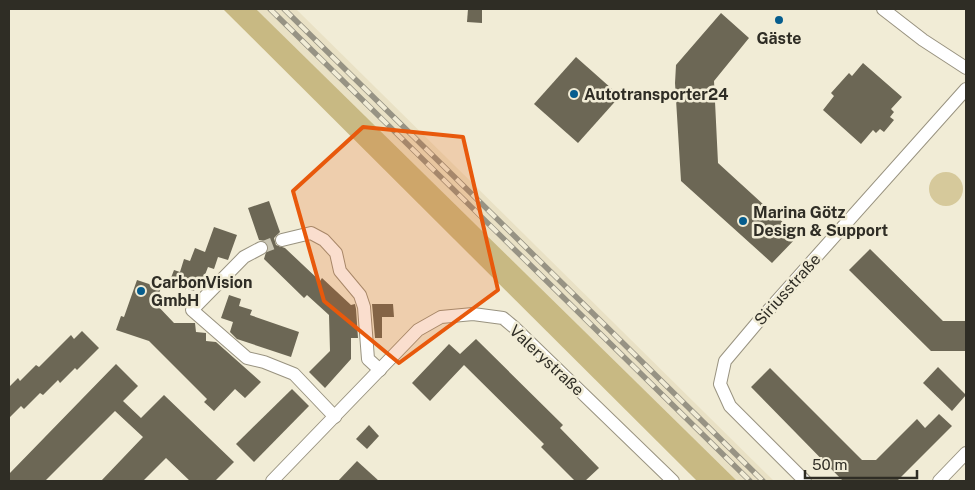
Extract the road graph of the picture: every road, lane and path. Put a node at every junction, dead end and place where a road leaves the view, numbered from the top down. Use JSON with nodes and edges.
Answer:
{"nodes":[{"id":1,"x":883,"y":9,"type":"edge"},
{"id":2,"x":966,"y":68,"type":"edge"},
{"id":3,"x":966,"y":89,"type":"edge"},
{"id":4,"x":282,"y":240,"type":"tunnel mouth"},
{"id":5,"x":261,"y":248,"type":"tunnel mouth"},
{"id":6,"x":380,"y":370,"type":"junction"},
{"id":7,"x":335,"y":417,"type":"junction"},
{"id":8,"x":966,"y":453,"type":"edge"},
{"id":9,"x":272,"y":481,"type":"edge"},
{"id":10,"x":673,"y":481,"type":"edge"},
{"id":11,"x":805,"y":481,"type":"edge"},
{"id":12,"x":939,"y":481,"type":"edge"}],
"edges":[{"from":1,"to":2,"type":"street"},
{"from":3,"to":11,"type":"street","name":"Siriusstraße"},
{"from":4,"to":6,"type":"street"},
{"from":5,"to":7,"type":"street"},
{"from":6,"to":7,"type":"street","name":"Valerystraße"},
{"from":6,"to":10,"type":"street","name":"Valerystraße"},
{"from":7,"to":9,"type":"street","name":"Valerystraße"},
{"from":8,"to":12,"type":"street"}]}
